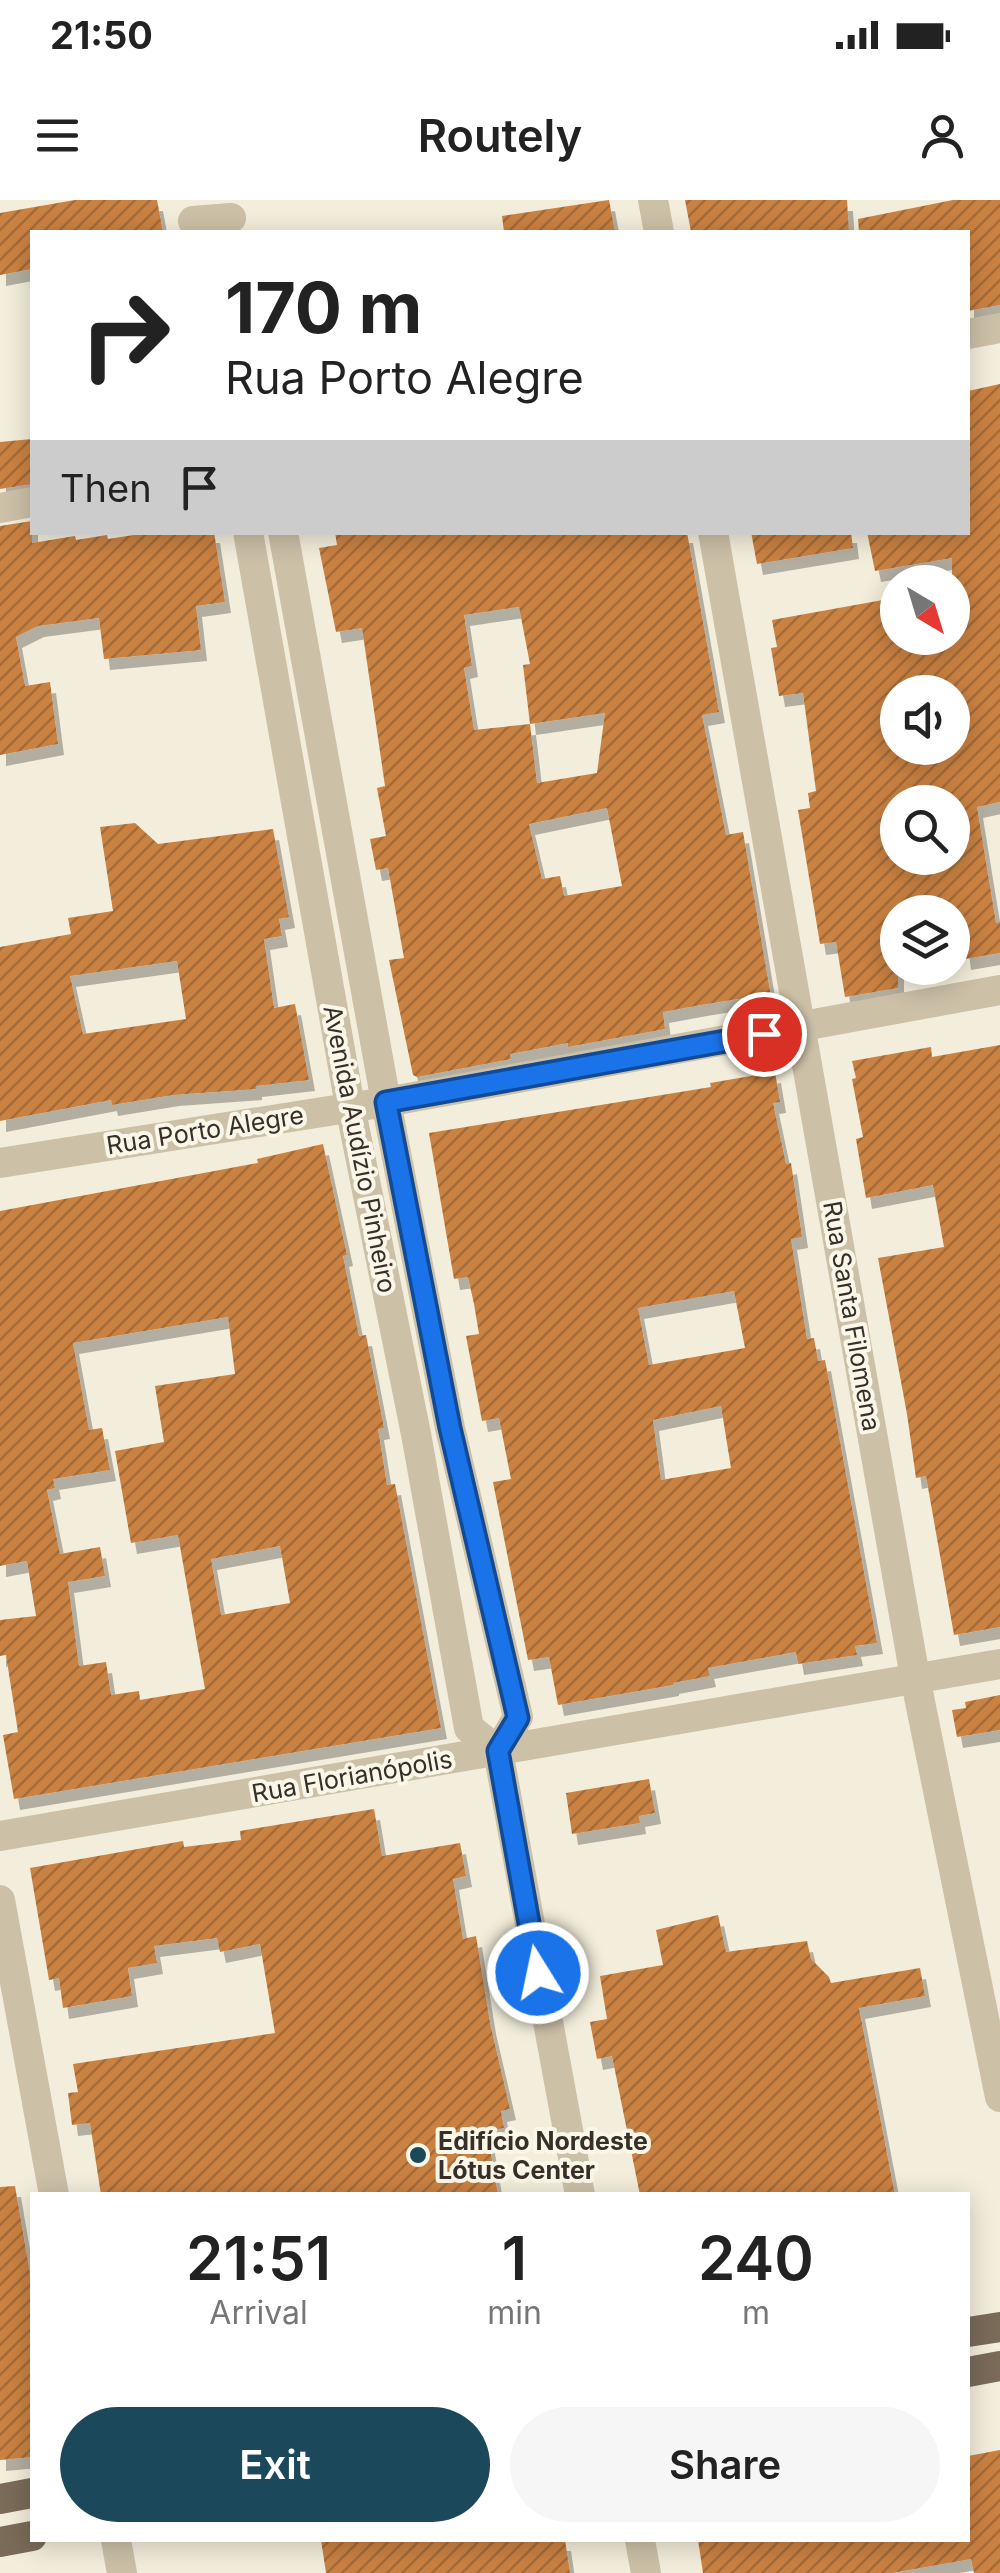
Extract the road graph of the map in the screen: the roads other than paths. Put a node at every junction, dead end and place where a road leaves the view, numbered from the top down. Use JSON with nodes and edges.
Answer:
{"nodes":[{"id":1,"x":653,"y":200,"type":"edge"},
{"id":2,"x":230,"y":217,"type":"edge"},
{"id":3,"x":193,"y":218,"type":"edge"},
{"id":4,"x":659,"y":230,"type":"edge"},
{"id":5,"x":1000,"y":328,"type":"edge"},
{"id":6,"x":970,"y":334,"type":"edge"},
{"id":7,"x":30,"y":502,"type":"edge"},
{"id":8,"x":0,"y":508,"type":"edge"},
{"id":9,"x":249,"y":535,"type":"edge"},
{"id":10,"x":284,"y":535,"type":"edge"},
{"id":11,"x":714,"y":535,"type":"edge"},
{"id":12,"x":308,"y":675,"type":"junction"},
{"id":13,"x":274,"y":680,"type":"junction"},
{"id":14,"x":1000,"y":990,"type":"edge"},
{"id":15,"x":802,"y":1028,"type":"junction"},
{"id":16,"x":386,"y":1102,"type":"junction"},
{"id":17,"x":350,"y":1106,"type":"junction"},
{"id":18,"x":0,"y":1163,"type":"edge"},
{"id":19,"x":427,"y":1310,"type":"junction"},
{"id":20,"x":392,"y":1316,"type":"junction"},
{"id":21,"x":450,"y":1428,"type":"junction"},
{"id":22,"x":416,"y":1434,"type":"junction"},
{"id":23,"x":1000,"y":1664,"type":"edge"},
{"id":24,"x":915,"y":1677,"type":"junction"},
{"id":25,"x":498,"y":1751,"type":"junction"},
{"id":26,"x":0,"y":1836,"type":"edge"},
{"id":27,"x":0,"y":1900,"type":"edge"},
{"id":28,"x":1000,"y":2097,"type":"edge"},
{"id":29,"x":53,"y":2192,"type":"edge"},
{"id":30,"x":579,"y":2192,"type":"edge"},
{"id":31,"x":1000,"y":2326,"type":"edge"},
{"id":32,"x":970,"y":2332,"type":"edge"},
{"id":33,"x":1000,"y":2366,"type":"edge"},
{"id":34,"x":970,"y":2372,"type":"edge"},
{"id":35,"x":30,"y":2494,"type":"edge"},
{"id":36,"x":0,"y":2499,"type":"edge"},
{"id":37,"x":30,"y":2536,"type":"edge"},
{"id":38,"x":0,"y":2542,"type":"edge"},
{"id":39,"x":116,"y":2542,"type":"edge"},
{"id":40,"x":640,"y":2542,"type":"edge"},
{"id":41,"x":122,"y":2573,"type":"edge"},
{"id":42,"x":646,"y":2573,"type":"edge"}],
"edges":[{"from":1,"to":4,"type":"street"},
{"from":2,"to":3,"type":"street"},
{"from":5,"to":6,"type":"street"},
{"from":7,"to":8,"type":"street"},
{"from":9,"to":13,"type":"street","name":"Avenida Audízio Pinheiro"},
{"from":10,"to":12,"type":"street","name":"Avenida Audízio Pinheiro"},
{"from":11,"to":15,"type":"street","name":"Rua Santa Filomena"},
{"from":12,"to":13,"type":"street"},
{"from":12,"to":16,"type":"street","name":"Avenida Audízio Pinheiro"},
{"from":13,"to":17,"type":"street","name":"Avenida Audízio Pinheiro"},
{"from":14,"to":15,"type":"street","name":"Rua Porto Alegre"},
{"from":15,"to":16,"type":"street","name":"Rua Porto Alegre"},
{"from":15,"to":24,"type":"street","name":"Rua Santa Filomena"},
{"from":16,"to":17,"type":"street","name":"Rua Porto Alegre"},
{"from":16,"to":19,"type":"street","name":"Avenida Audízio Pinheiro"},
{"from":17,"to":18,"type":"street","name":"Rua Porto Alegre"},
{"from":17,"to":20,"type":"street","name":"Avenida Audízio Pinheiro"},
{"from":19,"to":20,"type":"street"},
{"from":19,"to":21,"type":"street","name":"Avenida Audízio Pinheiro"},
{"from":20,"to":22,"type":"street","name":"Avenida Audízio Pinheiro"},
{"from":21,"to":22,"type":"street"},
{"from":21,"to":25,"type":"street","name":"Avenida Audízio Pinheiro"},
{"from":22,"to":25,"type":"street","name":"Avenida Audízio Pinheiro"},
{"from":23,"to":24,"type":"street","name":"Rua Florianópolis"},
{"from":24,"to":25,"type":"street","name":"Rua Florianópolis"},
{"from":24,"to":28,"type":"street","name":"Rua Santa Filomena"},
{"from":25,"to":26,"type":"street","name":"Rua Florianópolis"},
{"from":25,"to":30,"type":"street"},
{"from":27,"to":29,"type":"street"},
{"from":31,"to":32,"type":"main road"},
{"from":33,"to":34,"type":"main road"},
{"from":35,"to":36,"type":"main road"},
{"from":37,"to":38,"type":"main road"},
{"from":39,"to":41,"type":"street"},
{"from":40,"to":42,"type":"street"}]}
